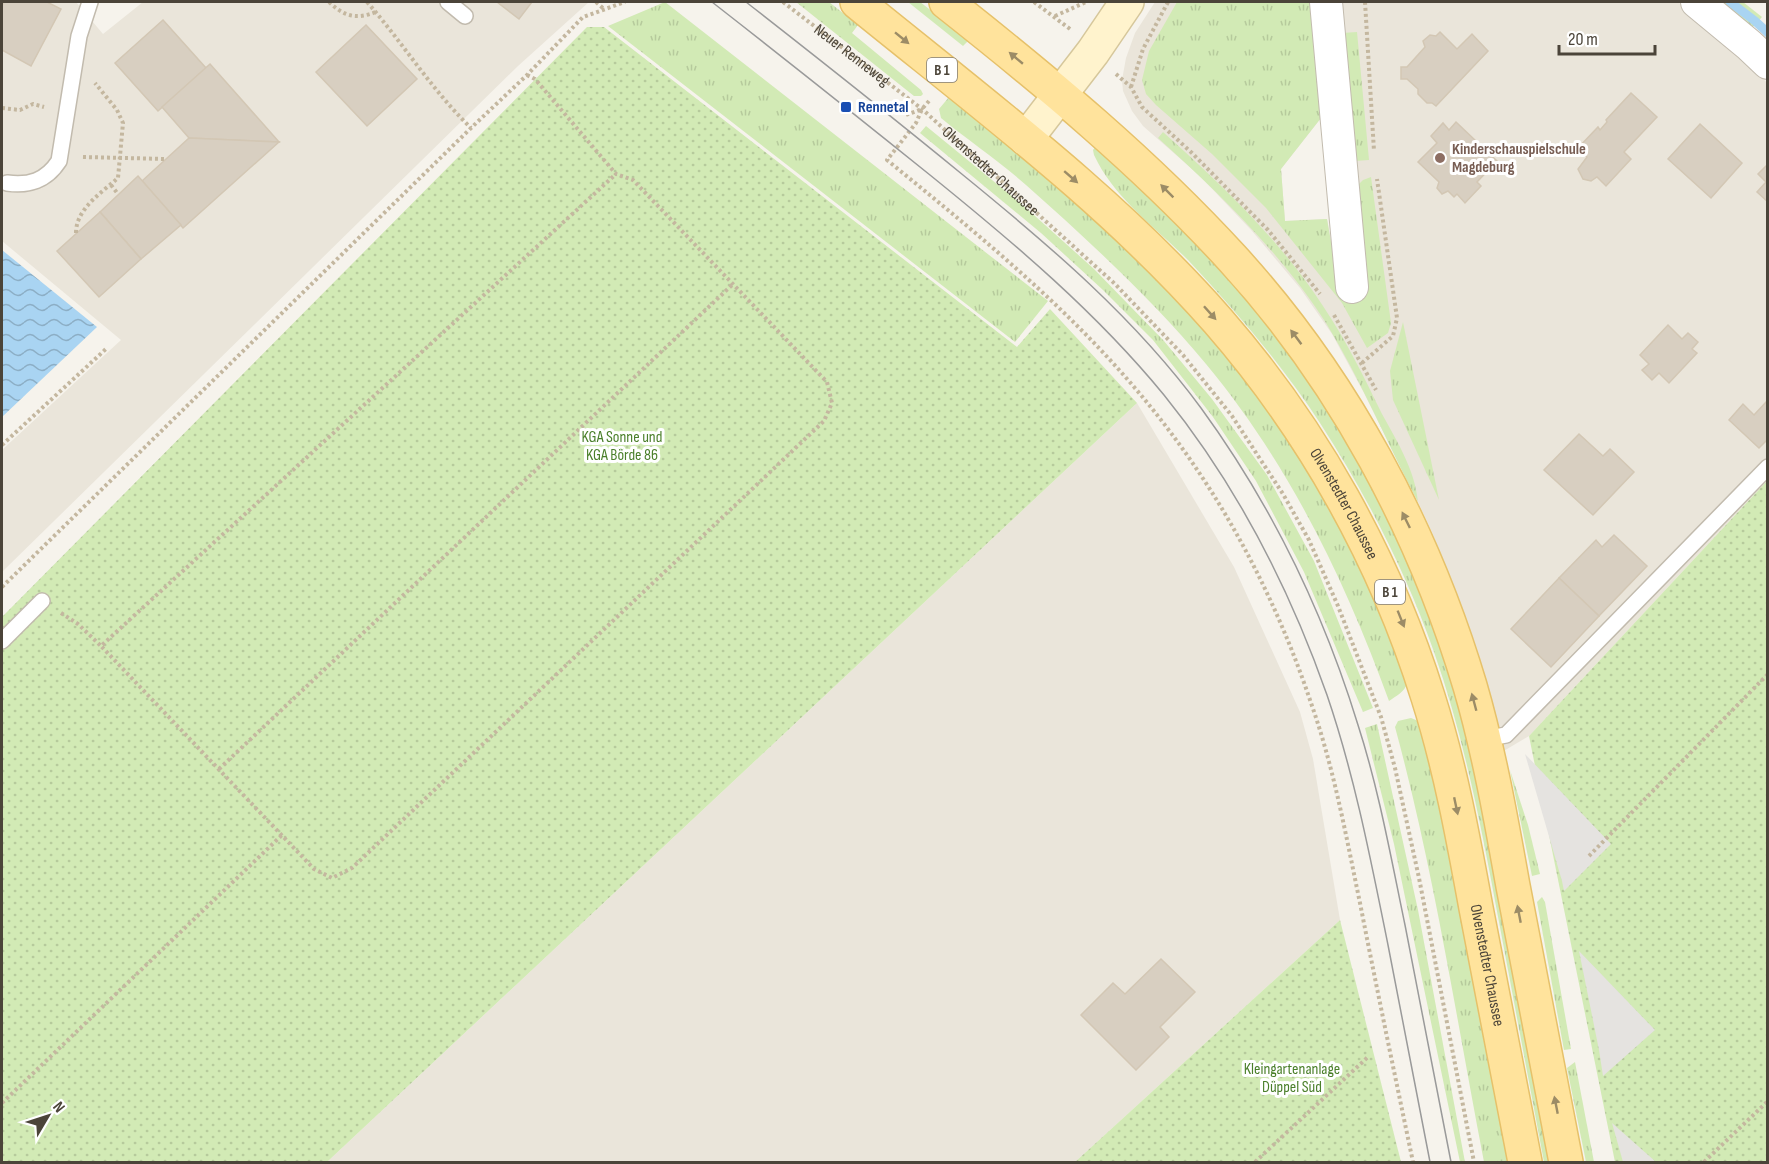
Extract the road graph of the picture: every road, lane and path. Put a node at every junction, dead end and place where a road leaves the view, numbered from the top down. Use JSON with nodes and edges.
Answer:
{"nodes":[{"id":1,"x":90,"y":2,"type":"edge"},
{"id":2,"x":329,"y":2,"type":"edge"},
{"id":3,"x":367,"y":2,"type":"edge"},
{"id":4,"x":448,"y":2,"type":"edge"},
{"id":5,"x":596,"y":2,"type":"edge"},
{"id":6,"x":625,"y":2,"type":"edge"},
{"id":7,"x":783,"y":2,"type":"edge"},
{"id":8,"x":856,"y":2,"type":"edge"},
{"id":9,"x":946,"y":2,"type":"edge"},
{"id":10,"x":1034,"y":2,"type":"edge"},
{"id":11,"x":1087,"y":2,"type":"edge"},
{"id":12,"x":1127,"y":2,"type":"edge"},
{"id":13,"x":1168,"y":2,"type":"edge"},
{"id":14,"x":1326,"y":2,"type":"edge"},
{"id":15,"x":1365,"y":2,"type":"edge"},
{"id":16,"x":1697,"y":2,"type":"edge"},
{"id":17,"x":604,"y":9,"type":"junction"},
{"id":18,"x":376,"y":12,"type":"junction"},
{"id":19,"x":465,"y":16,"type":"dead end"},
{"id":20,"x":1055,"y":16,"type":"junction"},
{"id":21,"x":1071,"y":30,"type":"dead end"},
{"id":22,"x":76,"y":59,"type":"junction"},
{"id":23,"x":1767,"y":63,"type":"edge"},
{"id":24,"x":527,"y":75,"type":"junction"},
{"id":25,"x":1131,"y":87,"type":"dead end"},
{"id":26,"x":1061,"y":96,"type":"junction"},
{"id":27,"x":2,"y":108,"type":"edge"},
{"id":28,"x":922,"y":109,"type":"junction"},
{"id":29,"x":906,"y":115,"type":"dead end"},
{"id":30,"x":67,"y":117,"type":"junction"},
{"id":31,"x":471,"y":128,"type":"junction"},
{"id":32,"x":1026,"y":139,"type":"junction"},
{"id":33,"x":87,"y":158,"type":"dead end"},
{"id":34,"x":118,"y":158,"type":"junction"},
{"id":35,"x":1375,"y":158,"type":"dead end"},
{"id":36,"x":166,"y":159,"type":"dead end"},
{"id":37,"x":1376,"y":170,"type":"dead end"},
{"id":38,"x":616,"y":174,"type":"junction"},
{"id":39,"x":7,"y":183,"type":"dead end"},
{"id":40,"x":111,"y":184,"type":"junction"},
{"id":41,"x":118,"y":194,"type":"dead end"},
{"id":42,"x":76,"y":233,"type":"dead end"},
{"id":43,"x":732,"y":285,"type":"junction"},
{"id":44,"x":1352,"y":287,"type":"dead end"},
{"id":45,"x":107,"y":348,"type":"dead end"},
{"id":46,"x":1362,"y":363,"type":"dead end"},
{"id":47,"x":2,"y":445,"type":"edge"},
{"id":48,"x":1767,"y":467,"type":"edge"},
{"id":49,"x":2,"y":587,"type":"edge"},
{"id":50,"x":42,"y":602,"type":"joint"},
{"id":51,"x":2,"y":641,"type":"edge"},
{"id":52,"x":101,"y":646,"type":"junction"},
{"id":53,"x":1767,"y":674,"type":"edge"},
{"id":54,"x":1484,"y":739,"type":"junction"},
{"id":55,"x":219,"y":769,"type":"junction"},
{"id":56,"x":282,"y":835,"type":"junction"},
{"id":57,"x":1589,"y":856,"type":"dead end"},
{"id":58,"x":1369,"y":1056,"type":"dead end"},
{"id":59,"x":1767,"y":1101,"type":"edge"},
{"id":60,"x":2,"y":1103,"type":"edge"},
{"id":61,"x":1255,"y":1162,"type":"edge"},
{"id":62,"x":1413,"y":1162,"type":"edge"},
{"id":63,"x":1473,"y":1162,"type":"edge"},
{"id":64,"x":1525,"y":1162,"type":"edge"},
{"id":65,"x":1566,"y":1162,"type":"edge"},
{"id":66,"x":1704,"y":1162,"type":"edge"}],
"edges":[{"from":1,"to":22,"type":"lane"},
{"from":2,"to":18,"type":"path"},
{"from":3,"to":18,"type":"path"},
{"from":4,"to":19,"type":"lane"},
{"from":5,"to":17,"type":"path"},
{"from":6,"to":17,"type":"path"},
{"from":7,"to":28,"type":"path","name":"Neuer Renneweg"},
{"from":8,"to":32,"type":"main road","number":"B 1","one_way":true},
{"from":26,"to":9,"type":"main road","one_way":true},
{"from":10,"to":20,"type":"path"},
{"from":11,"to":20,"type":"path"},
{"from":12,"to":26,"type":"street"},
{"from":13,"to":25,"type":"path"},
{"from":14,"to":44,"type":"street"},
{"from":15,"to":35,"type":"path"},
{"from":16,"to":23,"type":"street"},
{"from":17,"to":24,"type":"path"},
{"from":18,"to":31,"type":"path"},
{"from":20,"to":21,"type":"path"},
{"from":22,"to":30,"type":"lane"},
{"from":22,"to":34,"type":"path"},
{"from":24,"to":31,"type":"path"},
{"from":24,"to":38,"type":"path"},
{"from":26,"to":32,"type":"street"},
{"from":54,"to":26,"type":"main road","one_way":true},
{"from":27,"to":30,"type":"path"},
{"from":28,"to":29,"type":"path"},
{"from":28,"to":62,"type":"path"},
{"from":28,"to":63,"type":"path","name":"Olvenstedter Chaussee"},
{"from":30,"to":39,"type":"lane"},
{"from":31,"to":49,"type":"path"},
{"from":32,"to":64,"type":"main road","name":"Olvenstedter Chaussee","number":"B 1","one_way":true},
{"from":33,"to":34,"type":"path"},
{"from":34,"to":36,"type":"path"},
{"from":34,"to":40,"type":"path"},
{"from":37,"to":46,"type":"path"},
{"from":38,"to":43,"type":"path"},
{"from":38,"to":52,"type":"path"},
{"from":40,"to":41,"type":"path"},
{"from":40,"to":42,"type":"path"},
{"from":43,"to":55,"type":"path"},
{"from":43,"to":56,"type":"path"},
{"from":45,"to":47,"type":"path"},
{"from":48,"to":54,"type":"lane"},
{"from":50,"to":51,"type":"lane"},
{"from":50,"to":52,"type":"path"},
{"from":52,"to":55,"type":"path"},
{"from":53,"to":57,"type":"path"},
{"from":65,"to":54,"type":"main road","one_way":true},
{"from":55,"to":56,"type":"path"},
{"from":56,"to":60,"type":"path"},
{"from":58,"to":61,"type":"path"},
{"from":59,"to":66,"type":"path"}]}
